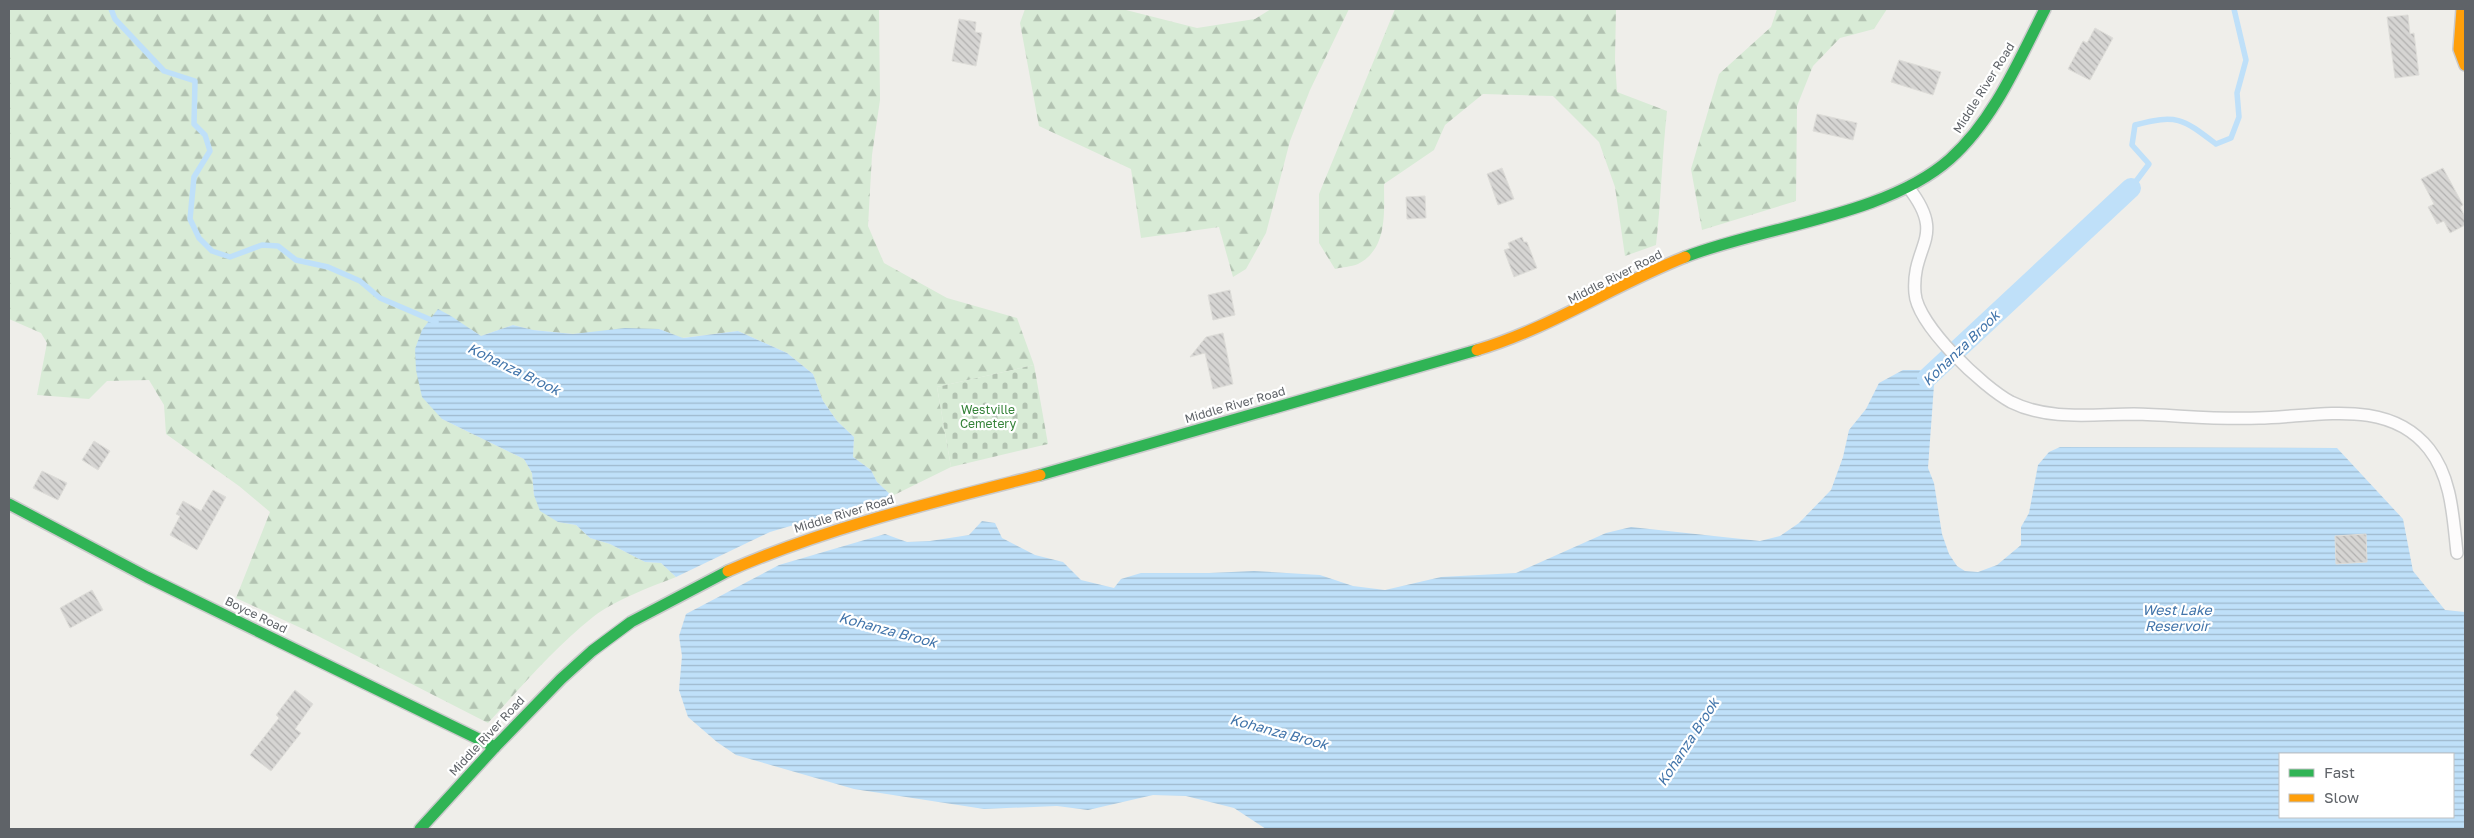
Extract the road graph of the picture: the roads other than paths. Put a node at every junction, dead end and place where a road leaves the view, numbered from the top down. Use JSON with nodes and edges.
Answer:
{"nodes":[{"id":1,"x":2045,"y":9,"type":"edge"},
{"id":2,"x":2462,"y":9,"type":"edge"},
{"id":3,"x":2465,"y":66,"type":"edge"},
{"id":4,"x":1908,"y":187,"type":"junction"},
{"id":5,"x":9,"y":504,"type":"edge"},
{"id":6,"x":2457,"y":553,"type":"dead end"},
{"id":7,"x":495,"y":747,"type":"junction"},
{"id":8,"x":420,"y":829,"type":"edge"}],
"edges":[{"from":1,"to":4,"type":"main road","name":"Middle River Road"},
{"from":2,"to":3,"type":"main road"},
{"from":4,"to":6,"type":"lane"},
{"from":4,"to":7,"type":"main road","name":"Middle River Road"},
{"from":5,"to":7,"type":"main road","name":"Boyce Road"},
{"from":7,"to":8,"type":"main road","name":"Middle River Road"}]}
